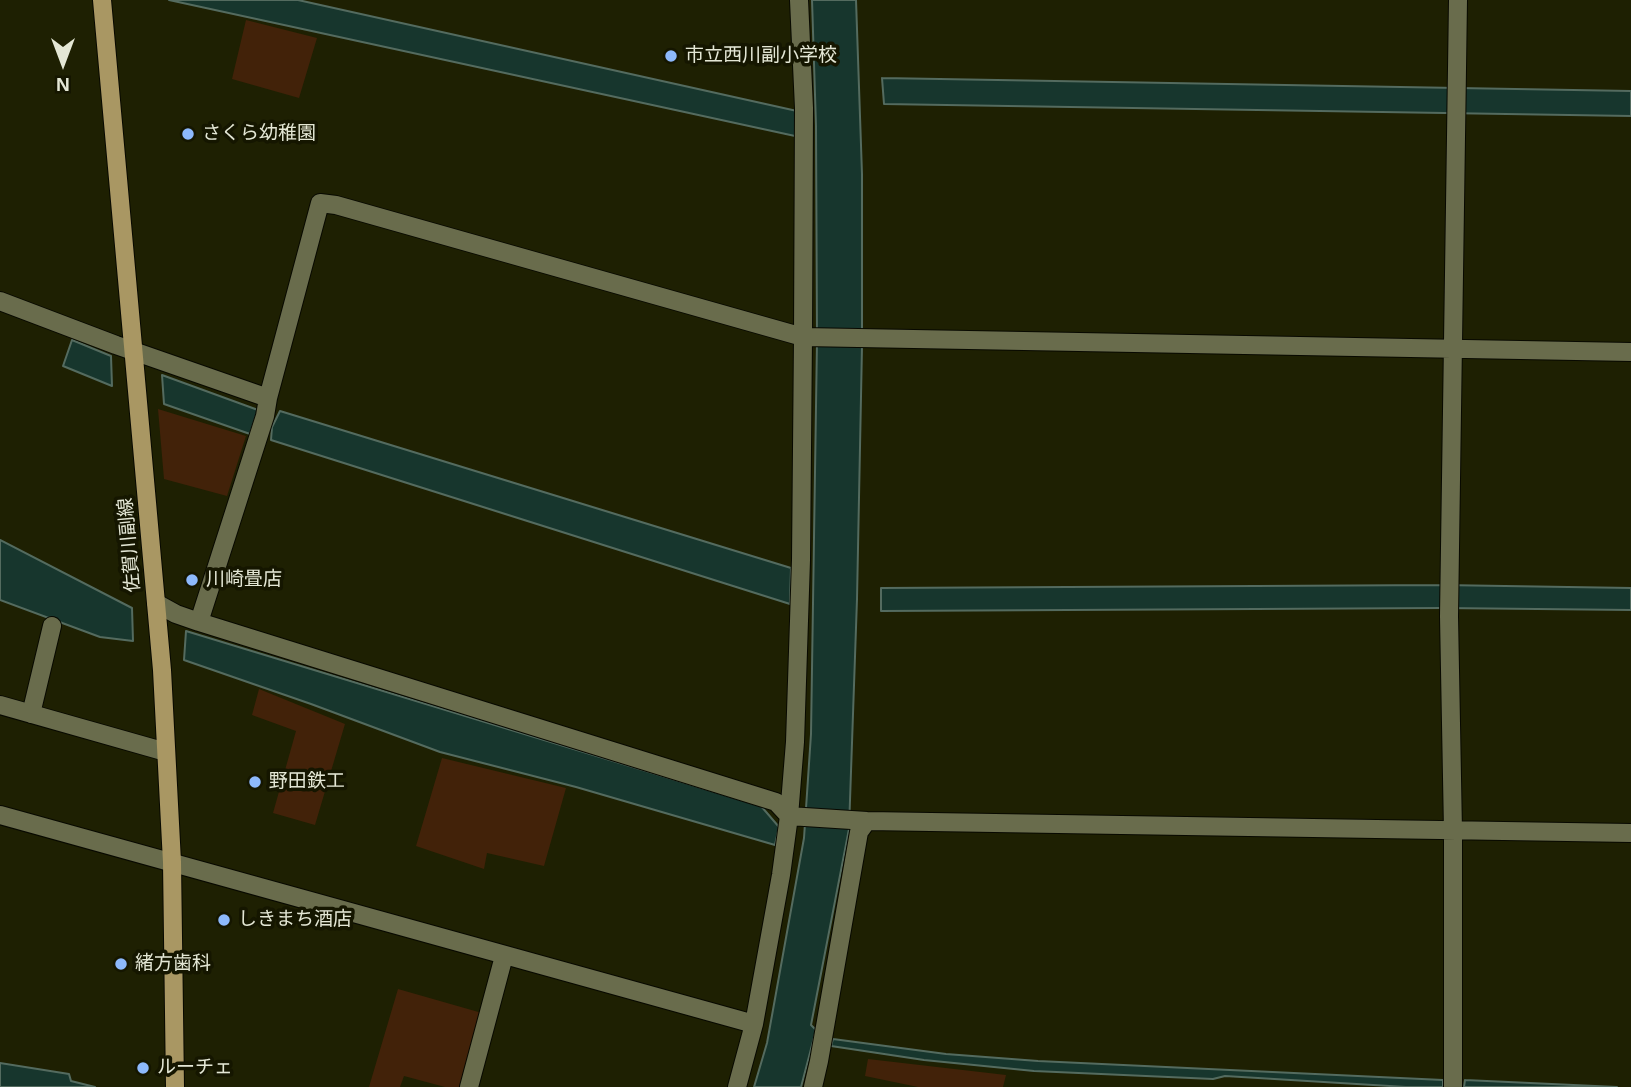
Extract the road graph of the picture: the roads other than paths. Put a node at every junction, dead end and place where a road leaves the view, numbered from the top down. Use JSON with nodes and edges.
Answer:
{"nodes":[{"id":1,"x":102,"y":0,"type":"edge"},
{"id":2,"x":799,"y":0,"type":"edge"},
{"id":3,"x":1458,"y":0,"type":"edge"},
{"id":4,"x":0,"y":301,"type":"edge"},
{"id":5,"x":803,"y":337,"type":"junction"},
{"id":6,"x":1454,"y":348,"type":"junction"},
{"id":7,"x":134,"y":350,"type":"junction"},
{"id":8,"x":1631,"y":352,"type":"edge"},
{"id":9,"x":268,"y":398,"type":"junction"},
{"id":10,"x":156,"y":603,"type":"junction"},
{"id":11,"x":199,"y":622,"type":"junction"},
{"id":12,"x":52,"y":626,"type":"dead end"},
{"id":13,"x":0,"y":705,"type":"edge"},
{"id":14,"x":31,"y":714,"type":"junction"},
{"id":15,"x":166,"y":752,"type":"junction"},
{"id":16,"x":0,"y":815,"type":"edge"},
{"id":17,"x":789,"y":816,"type":"junction"},
{"id":18,"x":867,"y":821,"type":"junction"},
{"id":19,"x":1453,"y":831,"type":"junction"},
{"id":20,"x":1631,"y":833,"type":"edge"},
{"id":21,"x":172,"y":862,"type":"junction"},
{"id":22,"x":504,"y":956,"type":"junction"},
{"id":23,"x":754,"y":1024,"type":"junction"},
{"id":24,"x":175,"y":1087,"type":"edge"},
{"id":25,"x":469,"y":1087,"type":"edge"},
{"id":26,"x":737,"y":1087,"type":"edge"},
{"id":27,"x":813,"y":1087,"type":"edge"},
{"id":28,"x":1453,"y":1087,"type":"edge"}],
"edges":[{"from":1,"to":7,"type":"main road","name":"佐賀川副線"},
{"from":2,"to":5,"type":"street"},
{"from":3,"to":6,"type":"street"},
{"from":4,"to":7,"type":"street"},
{"from":5,"to":6,"type":"street"},
{"from":5,"to":9,"type":"street"},
{"from":5,"to":17,"type":"street"},
{"from":6,"to":8,"type":"street"},
{"from":6,"to":19,"type":"street"},
{"from":7,"to":9,"type":"street"},
{"from":7,"to":10,"type":"main road","name":"佐賀川副線"},
{"from":9,"to":11,"type":"street"},
{"from":10,"to":11,"type":"street"},
{"from":10,"to":15,"type":"main road","name":"佐賀川副線"},
{"from":11,"to":17,"type":"street"},
{"from":12,"to":14,"type":"street"},
{"from":13,"to":14,"type":"street"},
{"from":14,"to":15,"type":"street"},
{"from":15,"to":21,"type":"main road","name":"佐賀川副線"},
{"from":16,"to":21,"type":"street"},
{"from":17,"to":18,"type":"street"},
{"from":17,"to":23,"type":"street"},
{"from":18,"to":19,"type":"street"},
{"from":18,"to":27,"type":"street"},
{"from":19,"to":20,"type":"street"},
{"from":19,"to":28,"type":"street"},
{"from":21,"to":22,"type":"street"},
{"from":21,"to":24,"type":"main road","name":"佐賀川副線"},
{"from":22,"to":23,"type":"street"},
{"from":22,"to":25,"type":"street"},
{"from":23,"to":26,"type":"street"}]}
